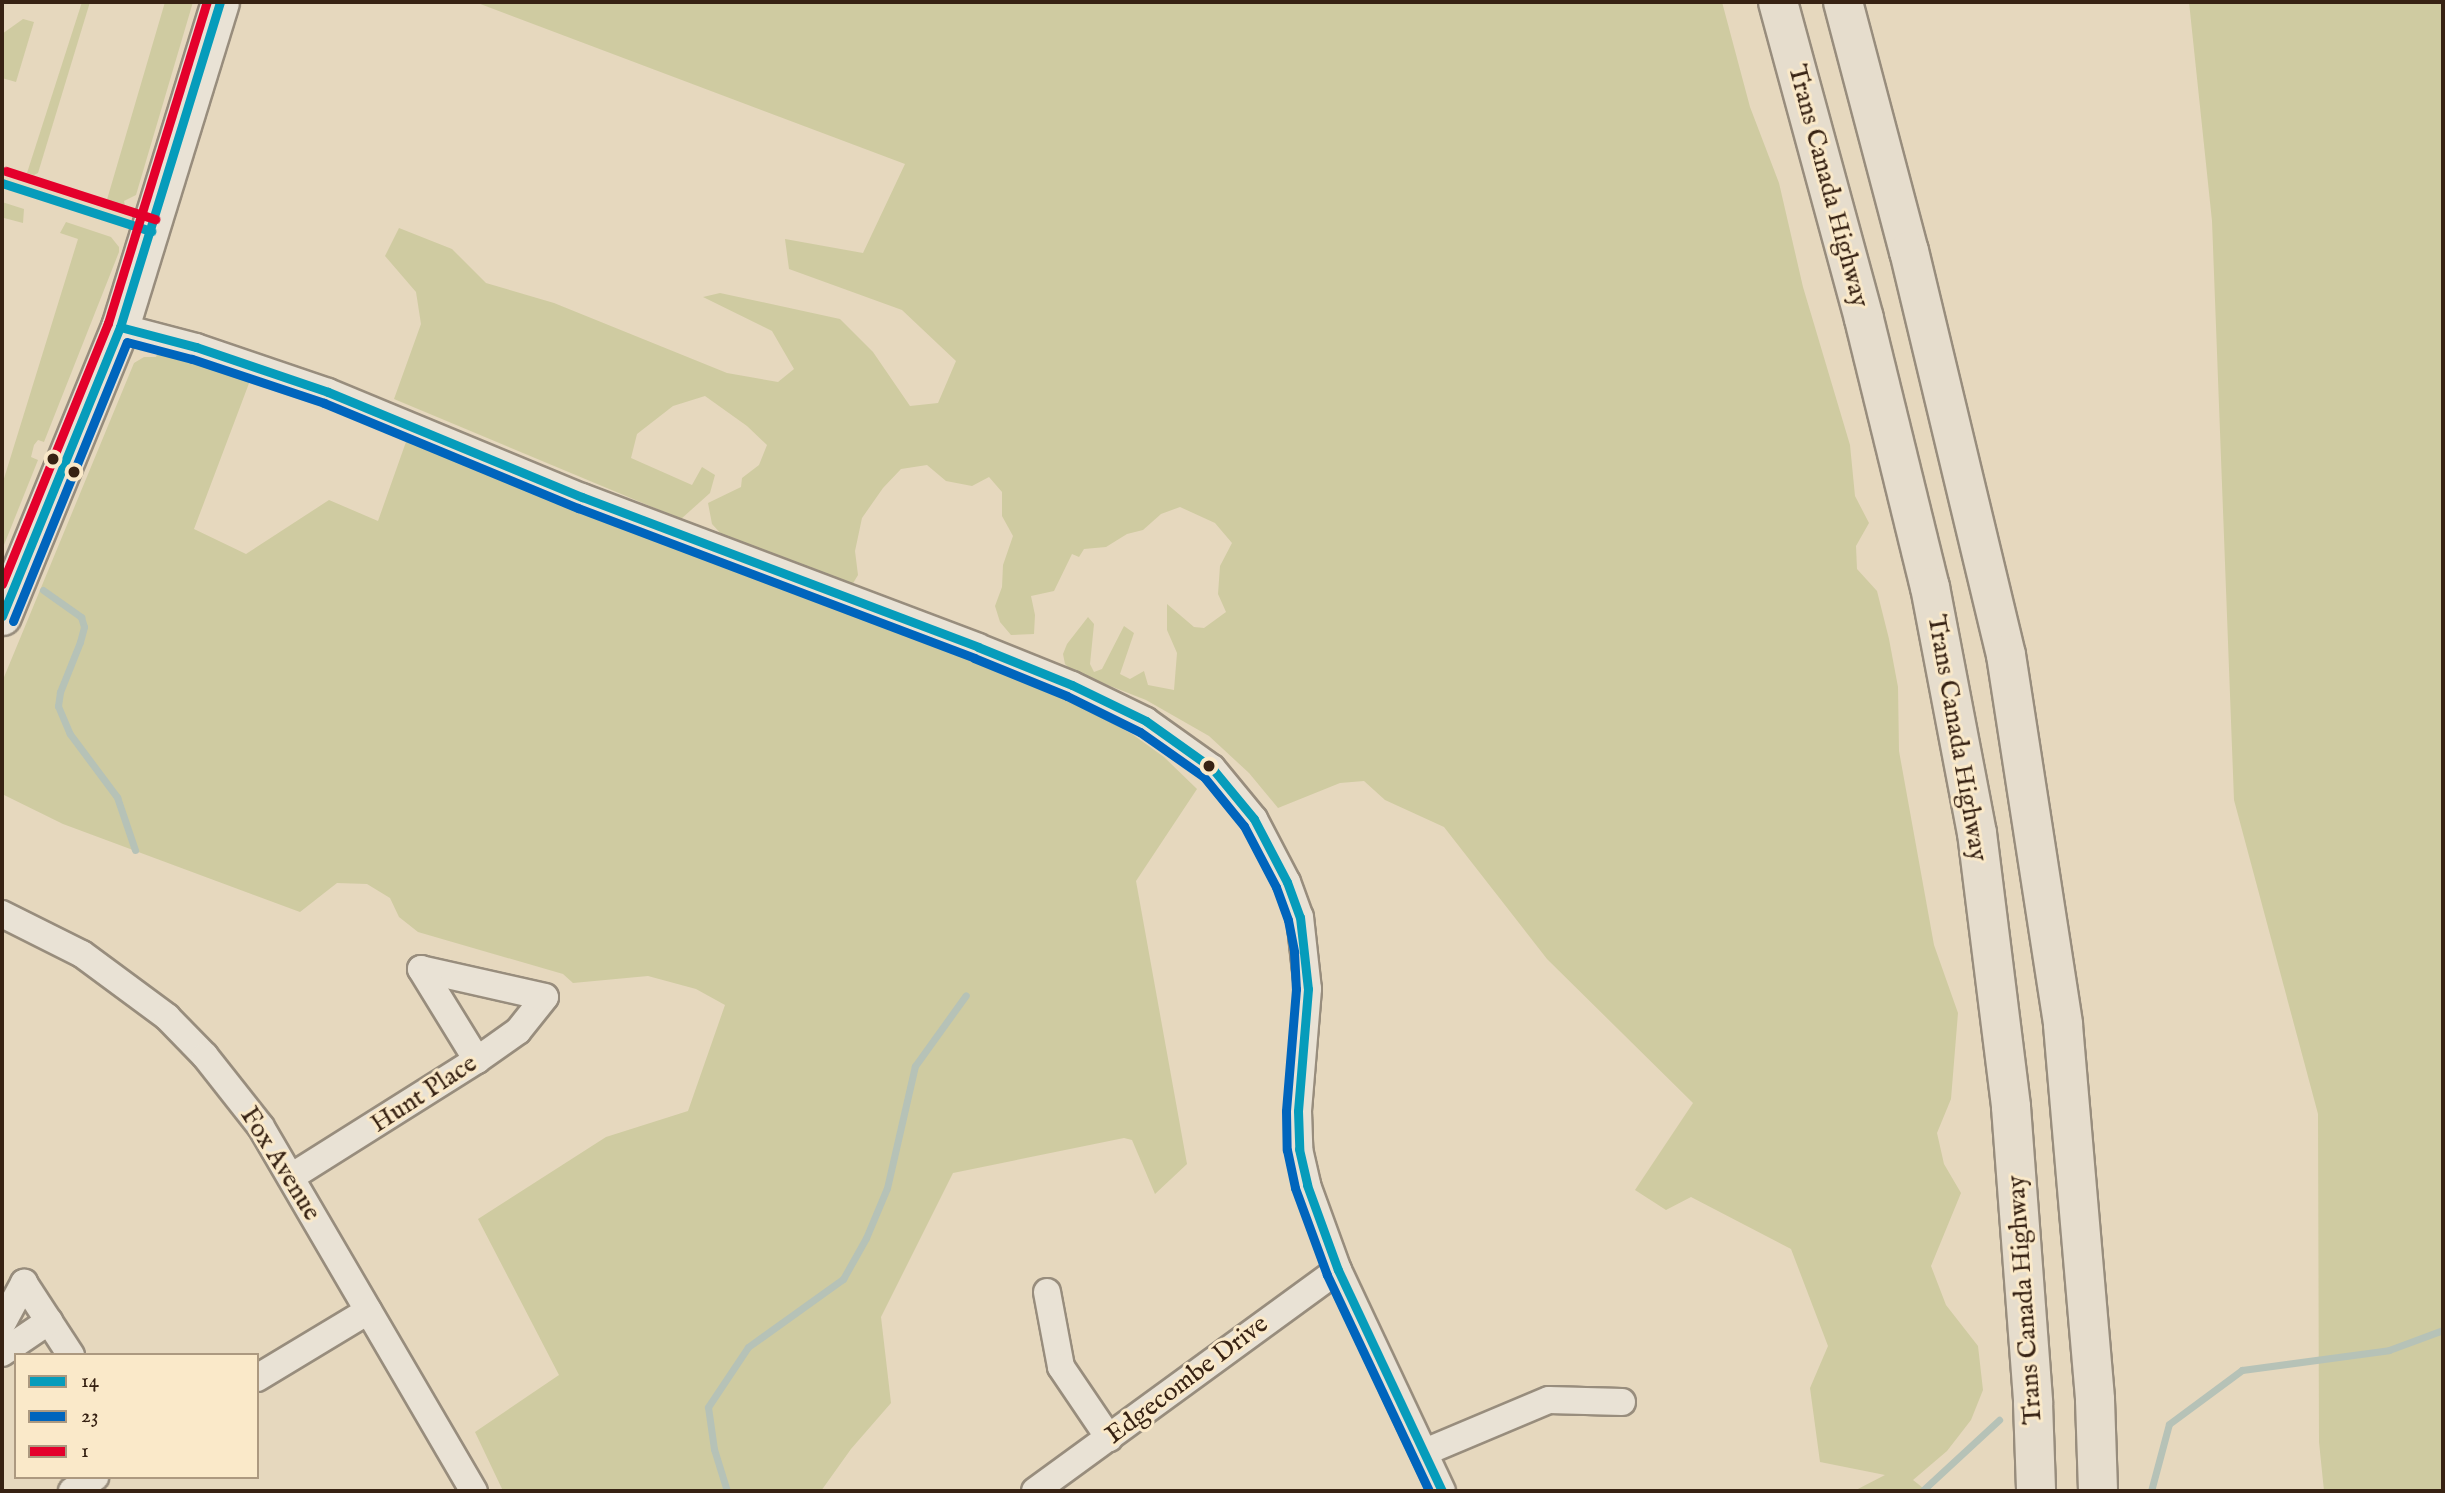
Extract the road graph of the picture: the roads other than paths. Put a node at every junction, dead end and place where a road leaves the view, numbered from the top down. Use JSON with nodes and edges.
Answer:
{"nodes":[{"id":1,"x":220,"y":2,"type":"edge"},
{"id":2,"x":1778,"y":2,"type":"edge"},
{"id":3,"x":1843,"y":2,"type":"edge"},
{"id":4,"x":120,"y":327,"type":"junction"},
{"id":5,"x":2,"y":617,"type":"edge"},
{"id":6,"x":2,"y":914,"type":"edge"},
{"id":7,"x":477,"y":1060,"type":"junction"},
{"id":8,"x":291,"y":1177,"type":"junction"},
{"id":9,"x":1338,"y":1270,"type":"junction"},
{"id":10,"x":1047,"y":1292,"type":"dead end"},
{"id":11,"x":368,"y":1311,"type":"junction"},
{"id":12,"x":49,"y":1321,"type":"junction"},
{"id":13,"x":2,"y":1324,"type":"edge"},
{"id":14,"x":2,"y":1353,"type":"edge"},
{"id":15,"x":70,"y":1353,"type":"edge"},
{"id":16,"x":259,"y":1377,"type":"edge"},
{"id":17,"x":1622,"y":1402,"type":"dead end"},
{"id":18,"x":1109,"y":1438,"type":"junction"},
{"id":19,"x":1425,"y":1452,"type":"junction"},
{"id":20,"x":92,"y":1479,"type":"edge"},
{"id":21,"x":72,"y":1491,"type":"edge"},
{"id":22,"x":474,"y":1491,"type":"edge"},
{"id":23,"x":1035,"y":1491,"type":"edge"},
{"id":24,"x":1442,"y":1491,"type":"edge"},
{"id":25,"x":2036,"y":1491,"type":"edge"},
{"id":26,"x":2098,"y":1491,"type":"edge"}],
"edges":[{"from":1,"to":4,"type":"street"},
{"from":2,"to":25,"type":"highway","name":"Trans Canada Highway"},
{"from":3,"to":26,"type":"highway"},
{"from":4,"to":5,"type":"street"},
{"from":4,"to":9,"type":"street"},
{"from":6,"to":8,"type":"street","name":"Fox Avenue"},
{"from":7,"to":7,"type":"street","name":"Hunt Place"},
{"from":7,"to":8,"type":"street","name":"Hunt Place"},
{"from":8,"to":11,"type":"street","name":"Fox Avenue"},
{"from":9,"to":18,"type":"street","name":"Edgecombe Drive"},
{"from":9,"to":19,"type":"street"},
{"from":10,"to":18,"type":"street"},
{"from":11,"to":16,"type":"street"},
{"from":11,"to":22,"type":"street","name":"Fox Avenue"},
{"from":12,"to":13,"type":"street"},
{"from":12,"to":14,"type":"street"},
{"from":12,"to":15,"type":"street"},
{"from":17,"to":19,"type":"street"},
{"from":18,"to":23,"type":"street","name":"Edgecombe Drive"},
{"from":19,"to":24,"type":"street"},
{"from":20,"to":21,"type":"street"}]}
